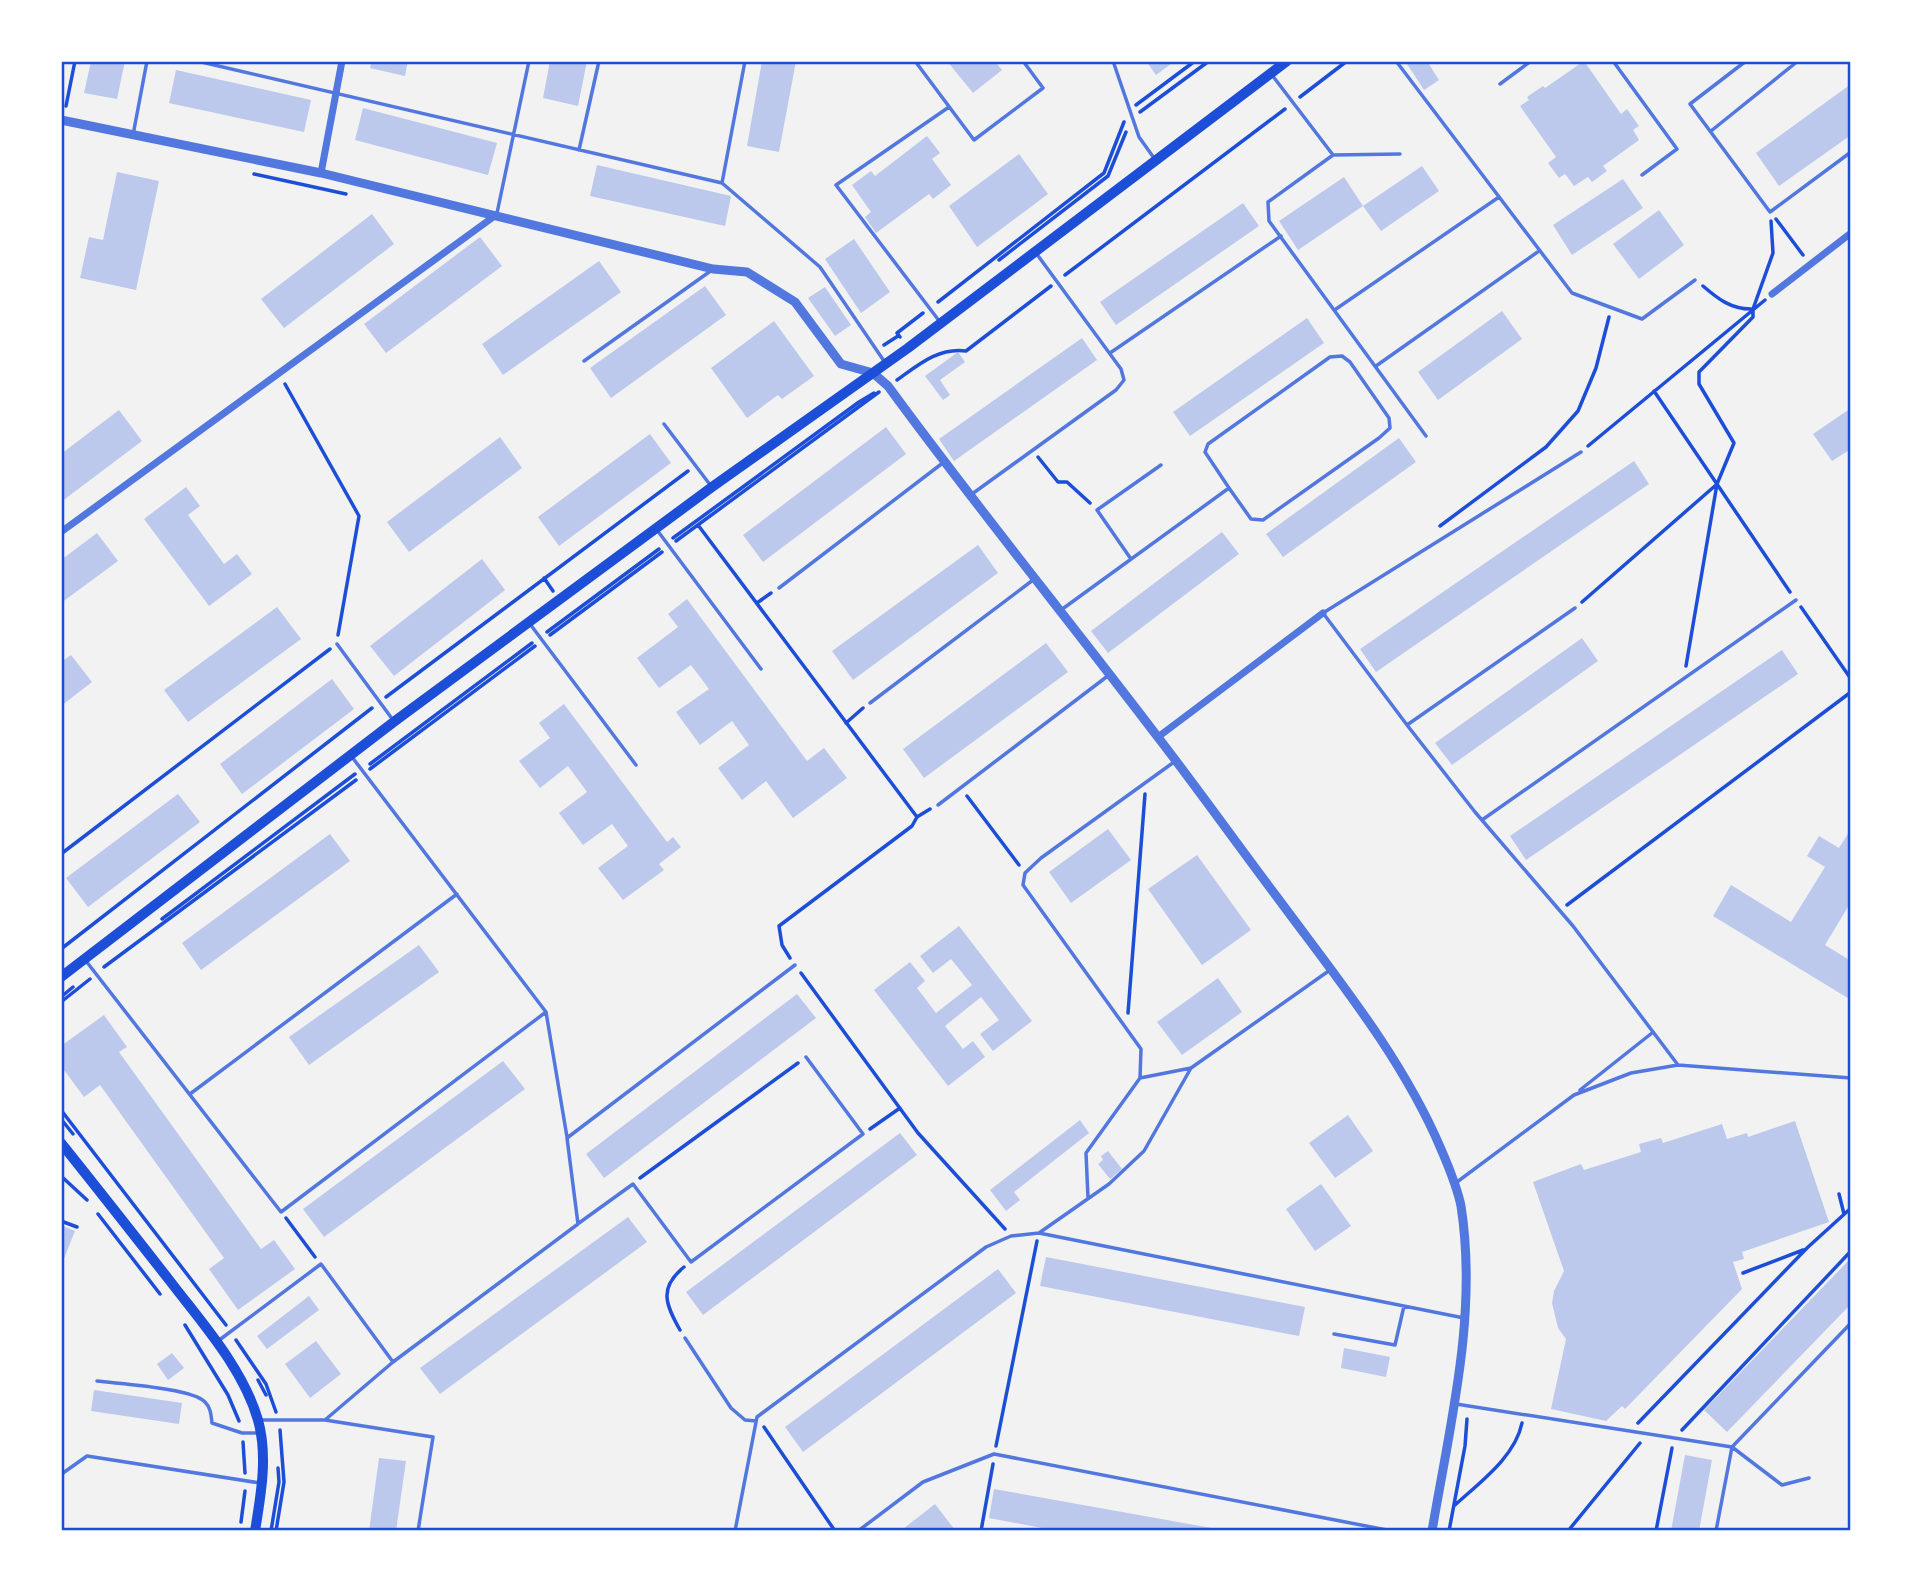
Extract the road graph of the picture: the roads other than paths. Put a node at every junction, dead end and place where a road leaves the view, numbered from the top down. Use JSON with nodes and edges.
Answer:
{"nodes":[{"id":1,"x":147,"y":61,"type":"edge"},
{"id":2,"x":197,"y":61,"type":"edge"},
{"id":3,"x":342,"y":61,"type":"edge"},
{"id":4,"x":529,"y":61,"type":"edge"},
{"id":5,"x":599,"y":61,"type":"edge"},
{"id":6,"x":745,"y":61,"type":"edge"},
{"id":7,"x":915,"y":61,"type":"edge"},
{"id":8,"x":1023,"y":61,"type":"edge"},
{"id":9,"x":1113,"y":61,"type":"edge"},
{"id":10,"x":1287,"y":61,"type":"edge"},
{"id":11,"x":1396,"y":61,"type":"edge"},
{"id":12,"x":1531,"y":61,"type":"edge"},
{"id":13,"x":1613,"y":61,"type":"edge"},
{"id":14,"x":1746,"y":61,"type":"edge"},
{"id":15,"x":1798,"y":61,"type":"edge"},
{"id":16,"x":1270,"y":73,"type":"junction"},
{"id":17,"x":1500,"y":84,"type":"dead end"},
{"id":18,"x":336,"y":93,"type":"junction"},
{"id":19,"x":949,"y":107,"type":"junction"},
{"id":20,"x":61,"y":120,"type":"edge"},
{"id":21,"x":1710,"y":131,"type":"junction"},
{"id":22,"x":133,"y":135,"type":"junction"},
{"id":23,"x":513,"y":135,"type":"junction"},
{"id":24,"x":579,"y":150,"type":"junction"},
{"id":25,"x":1851,"y":152,"type":"edge"},
{"id":26,"x":1400,"y":154,"type":"dead end"},
{"id":27,"x":1333,"y":155,"type":"junction"},
{"id":28,"x":1155,"y":160,"type":"junction"},
{"id":29,"x":321,"y":173,"type":"junction"},
{"id":30,"x":1642,"y":175,"type":"dead end"},
{"id":31,"x":722,"y":183,"type":"junction"},
{"id":32,"x":1499,"y":197,"type":"junction"},
{"id":33,"x":496,"y":215,"type":"junction"},
{"id":34,"x":1851,"y":233,"type":"edge"},
{"id":35,"x":1281,"y":236,"type":"junction"},
{"id":36,"x":1035,"y":251,"type":"junction"},
{"id":37,"x":1539,"y":251,"type":"junction"},
{"id":38,"x":713,"y":268,"type":"junction"},
{"id":39,"x":1695,"y":280,"type":"road end"},
{"id":40,"x":1772,"y":294,"type":"road end"},
{"id":41,"x":1335,"y":309,"type":"junction"},
{"id":42,"x":940,"y":322,"type":"junction"},
{"id":43,"x":1110,"y":353,"type":"junction"},
{"id":44,"x":584,"y":361,"type":"dead end"},
{"id":45,"x":886,"y":363,"type":"junction"},
{"id":46,"x":1376,"y":366,"type":"junction"},
{"id":47,"x":873,"y":373,"type":"junction"},
{"id":48,"x":664,"y":424,"type":"dead end"},
{"id":49,"x":1426,"y":436,"type":"dead end"},
{"id":50,"x":1581,"y":452,"type":"road end"},
{"id":51,"x":944,"y":462,"type":"junction"},
{"id":52,"x":1161,"y":465,"type":"dead end"},
{"id":53,"x":712,"y":487,"type":"junction"},
{"id":54,"x":1229,"y":488,"type":"junction"},
{"id":55,"x":970,"y":495,"type":"junction"},
{"id":56,"x":656,"y":529,"type":"junction"},
{"id":57,"x":61,"y":532,"type":"edge"},
{"id":58,"x":1131,"y":559,"type":"junction"},
{"id":59,"x":1034,"y":580,"type":"junction"},
{"id":60,"x":779,"y":588,"type":"road end"},
{"id":61,"x":1796,"y":600,"type":"road end"},
{"id":62,"x":1575,"y":608,"type":"road end"},
{"id":63,"x":1059,"y":611,"type":"junction"},
{"id":64,"x":1324,"y":613,"type":"junction"},
{"id":65,"x":529,"y":622,"type":"junction"},
{"id":66,"x":337,"y":644,"type":"road end"},
{"id":67,"x":761,"y":669,"type":"dead end"},
{"id":68,"x":1109,"y":675,"type":"junction"},
{"id":69,"x":870,"y":703,"type":"road end"},
{"id":70,"x":395,"y":721,"type":"junction"},
{"id":71,"x":1407,"y":725,"type":"junction"},
{"id":72,"x":1158,"y":737,"type":"junction"},
{"id":73,"x":351,"y":755,"type":"junction"},
{"id":74,"x":1175,"y":761,"type":"junction"},
{"id":75,"x":636,"y":765,"type":"dead end"},
{"id":76,"x":938,"y":805,"type":"road end"},
{"id":77,"x":1482,"y":820,"type":"junction"},
{"id":78,"x":457,"y":894,"type":"junction"},
{"id":79,"x":85,"y":959,"type":"junction"},
{"id":80,"x":795,"y":965,"type":"road end"},
{"id":81,"x":1331,"y":970,"type":"junction"},
{"id":82,"x":61,"y":977,"type":"edge"},
{"id":83,"x":546,"y":1012,"type":"junction"},
{"id":84,"x":1652,"y":1033,"type":"junction"},
{"id":85,"x":806,"y":1057,"type":"road end"},
{"id":86,"x":1678,"y":1065,"type":"junction"},
{"id":87,"x":1191,"y":1068,"type":"junction"},
{"id":88,"x":1851,"y":1077,"type":"edge"},
{"id":89,"x":1140,"y":1078,"type":"junction"},
{"id":90,"x":189,"y":1095,"type":"junction"},
{"id":91,"x":1574,"y":1095,"type":"junction"},
{"id":92,"x":567,"y":1138,"type":"junction"},
{"id":93,"x":61,"y":1143,"type":"edge"},
{"id":94,"x":1455,"y":1183,"type":"junction"},
{"id":95,"x":1088,"y":1198,"type":"junction"},
{"id":96,"x":578,"y":1224,"type":"junction"},
{"id":97,"x":1039,"y":1233,"type":"junction"},
{"id":98,"x":1404,"y":1306,"type":"junction"},
{"id":99,"x":1466,"y":1319,"type":"junction"},
{"id":100,"x":1851,"y":1323,"type":"edge"},
{"id":101,"x":1334,"y":1334,"type":"dead end"},
{"id":102,"x":685,"y":1338,"type":"road end"},
{"id":103,"x":216,"y":1342,"type":"junction"},
{"id":104,"x":393,"y":1363,"type":"junction"},
{"id":105,"x":97,"y":1381,"type":"dead end"},
{"id":106,"x":1454,"y":1404,"type":"junction"},
{"id":107,"x":757,"y":1419,"type":"junction"},
{"id":108,"x":258,"y":1420,"type":"junction"},
{"id":109,"x":326,"y":1420,"type":"junction"},
{"id":110,"x":260,"y":1433,"type":"junction"},
{"id":111,"x":1732,"y":1447,"type":"junction"},
{"id":112,"x":1809,"y":1478,"type":"dead end"},
{"id":113,"x":61,"y":1479,"type":"edge"},
{"id":114,"x":262,"y":1483,"type":"junction"},
{"id":115,"x":255,"y":1531,"type":"edge"},
{"id":116,"x":418,"y":1531,"type":"edge"},
{"id":117,"x":735,"y":1531,"type":"edge"},
{"id":118,"x":858,"y":1531,"type":"edge"},
{"id":119,"x":1392,"y":1531,"type":"edge"},
{"id":120,"x":1432,"y":1531,"type":"edge"},
{"id":121,"x":1716,"y":1531,"type":"edge"}],
"edges":[{"from":1,"to":22,"type":"lane"},
{"from":2,"to":18,"type":"lane"},
{"from":3,"to":18,"type":"street"},
{"from":4,"to":23,"type":"lane"},
{"from":5,"to":24,"type":"lane"},
{"from":6,"to":31,"type":"lane"},
{"from":7,"to":19,"type":"lane"},
{"from":8,"to":19,"type":"lane"},
{"from":9,"to":28,"type":"lane"},
{"from":10,"to":16,"type":"main road"},
{"from":11,"to":32,"type":"lane"},
{"from":12,"to":17,"type":"lane"},
{"from":13,"to":30,"type":"lane"},
{"from":14,"to":21,"type":"lane"},
{"from":15,"to":21,"type":"lane"},
{"from":16,"to":27,"type":"lane"},
{"from":16,"to":28,"type":"main road"},
{"from":18,"to":23,"type":"lane"},
{"from":18,"to":29,"type":"street"},
{"from":19,"to":42,"type":"lane"},
{"from":20,"to":22,"type":"street"},
{"from":21,"to":25,"type":"lane"},
{"from":22,"to":29,"type":"street"},
{"from":23,"to":24,"type":"lane"},
{"from":23,"to":33,"type":"lane"},
{"from":24,"to":31,"type":"lane"},
{"from":26,"to":27,"type":"lane"},
{"from":27,"to":35,"type":"lane"},
{"from":28,"to":36,"type":"main road"},
{"from":29,"to":33,"type":"street"},
{"from":31,"to":45,"type":"lane"},
{"from":32,"to":37,"type":"lane"},
{"from":32,"to":41,"type":"lane"},
{"from":33,"to":38,"type":"street"},
{"from":33,"to":57,"type":"street"},
{"from":34,"to":40,"type":"street"},
{"from":35,"to":41,"type":"lane"},
{"from":35,"to":43,"type":"lane"},
{"from":36,"to":42,"type":"main road"},
{"from":36,"to":43,"type":"lane"},
{"from":37,"to":39,"type":"lane"},
{"from":37,"to":46,"type":"lane"},
{"from":38,"to":44,"type":"lane"},
{"from":38,"to":47,"type":"street"},
{"from":41,"to":46,"type":"lane"},
{"from":42,"to":45,"type":"main road"},
{"from":43,"to":55,"type":"lane"},
{"from":45,"to":47,"type":"main road"},
{"from":46,"to":49,"type":"lane"},
{"from":47,"to":51,"type":"street"},
{"from":47,"to":53,"type":"main road"},
{"from":48,"to":53,"type":"lane"},
{"from":50,"to":64,"type":"lane"},
{"from":51,"to":55,"type":"street"},
{"from":51,"to":60,"type":"lane"},
{"from":52,"to":58,"type":"lane"},
{"from":53,"to":56,"type":"main road"},
{"from":54,"to":54,"type":"lane"},
{"from":54,"to":58,"type":"lane"},
{"from":55,"to":59,"type":"street"},
{"from":56,"to":65,"type":"main road"},
{"from":56,"to":67,"type":"lane"},
{"from":58,"to":63,"type":"lane"},
{"from":59,"to":63,"type":"street"},
{"from":59,"to":69,"type":"lane"},
{"from":61,"to":77,"type":"lane"},
{"from":62,"to":71,"type":"lane"},
{"from":63,"to":68,"type":"street"},
{"from":64,"to":71,"type":"lane"},
{"from":64,"to":72,"type":"street"},
{"from":65,"to":70,"type":"main road"},
{"from":65,"to":75,"type":"lane"},
{"from":66,"to":70,"type":"lane"},
{"from":68,"to":72,"type":"street"},
{"from":68,"to":76,"type":"lane"},
{"from":70,"to":73,"type":"main road"},
{"from":71,"to":77,"type":"lane"},
{"from":72,"to":74,"type":"street"},
{"from":73,"to":78,"type":"lane"},
{"from":73,"to":79,"type":"main road"},
{"from":74,"to":81,"type":"street"},
{"from":74,"to":89,"type":"lane"},
{"from":77,"to":84,"type":"lane"},
{"from":78,"to":83,"type":"lane"},
{"from":78,"to":90,"type":"lane"},
{"from":79,"to":82,"type":"main road"},
{"from":79,"to":90,"type":"lane"},
{"from":80,"to":92,"type":"lane"},
{"from":81,"to":87,"type":"lane"},
{"from":81,"to":94,"type":"street"},
{"from":83,"to":90,"type":"lane"},
{"from":83,"to":92,"type":"lane"},
{"from":84,"to":86,"type":"lane"},
{"from":84,"to":91,"type":"lane"},
{"from":85,"to":96,"type":"lane"},
{"from":86,"to":88,"type":"lane"},
{"from":86,"to":91,"type":"lane"},
{"from":87,"to":89,"type":"lane"},
{"from":87,"to":95,"type":"lane"},
{"from":89,"to":95,"type":"lane"},
{"from":91,"to":94,"type":"lane"},
{"from":92,"to":96,"type":"lane"},
{"from":93,"to":103,"type":"main road"},
{"from":94,"to":99,"type":"street"},
{"from":95,"to":97,"type":"lane"},
{"from":96,"to":104,"type":"lane"},
{"from":97,"to":98,"type":"lane"},
{"from":97,"to":107,"type":"lane"},
{"from":98,"to":99,"type":"lane"},
{"from":98,"to":101,"type":"lane"},
{"from":99,"to":106,"type":"street"},
{"from":100,"to":111,"type":"lane"},
{"from":102,"to":107,"type":"lane"},
{"from":103,"to":104,"type":"lane"},
{"from":103,"to":108,"type":"main road"},
{"from":104,"to":109,"type":"lane"},
{"from":105,"to":110,"type":"lane"},
{"from":106,"to":111,"type":"lane"},
{"from":106,"to":120,"type":"street"},
{"from":107,"to":117,"type":"lane"},
{"from":108,"to":109,"type":"lane"},
{"from":108,"to":110,"type":"main road"},
{"from":109,"to":116,"type":"lane"},
{"from":110,"to":114,"type":"main road"},
{"from":111,"to":112,"type":"lane"},
{"from":111,"to":121,"type":"lane"},
{"from":113,"to":114,"type":"lane"},
{"from":114,"to":115,"type":"main road"},
{"from":118,"to":119,"type":"lane"}]}
